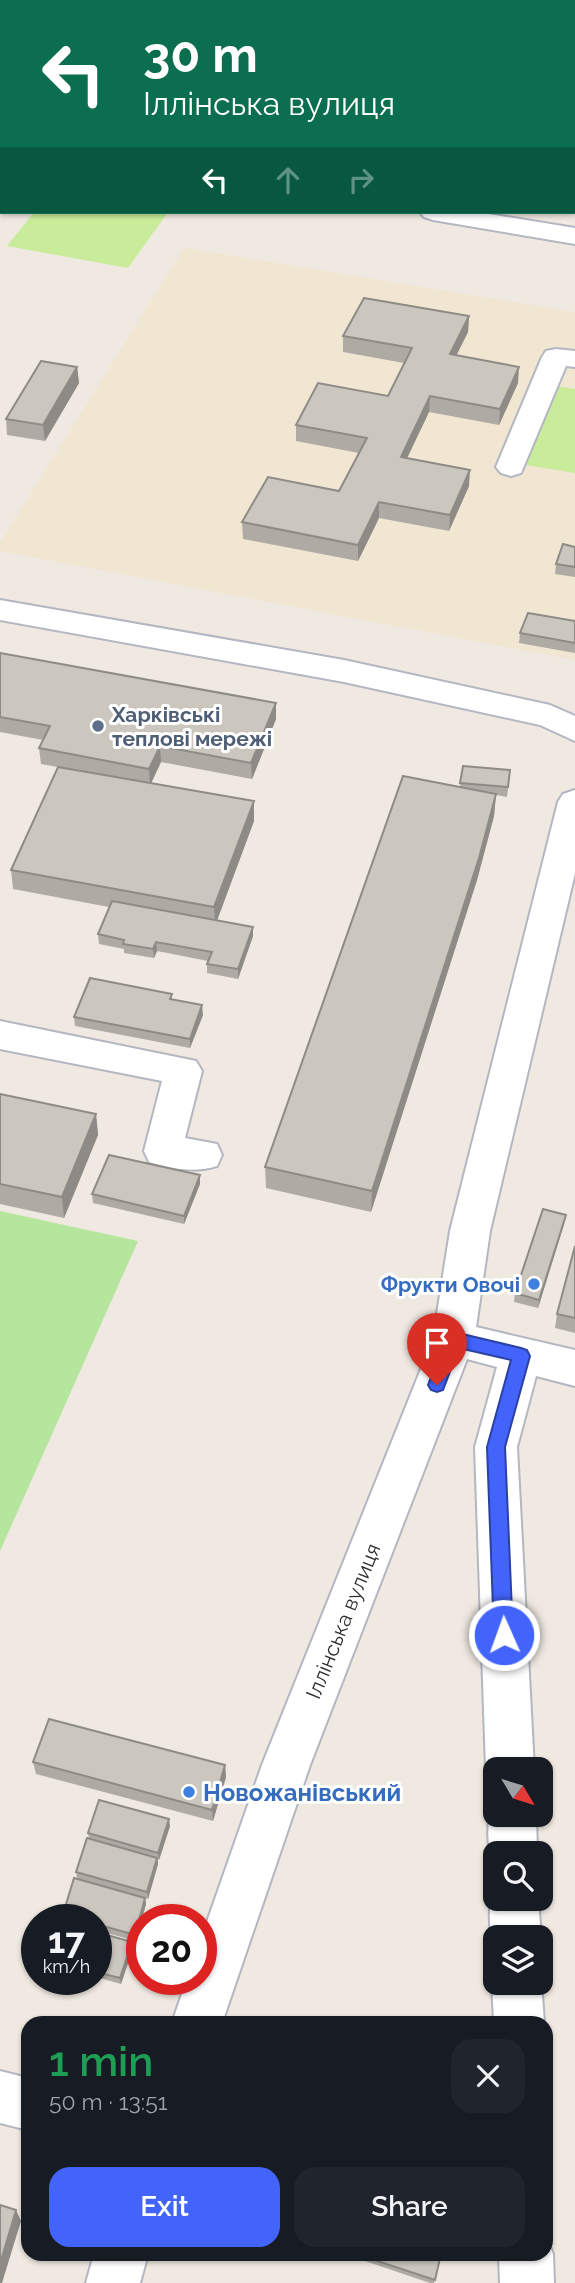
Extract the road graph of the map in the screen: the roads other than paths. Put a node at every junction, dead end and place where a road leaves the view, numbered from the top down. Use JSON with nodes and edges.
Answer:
{"nodes":[{"id":1,"x":445,"y":214,"type":"edge"},
{"id":2,"x":575,"y":236,"type":"edge"},
{"id":3,"x":575,"y":359,"type":"edge"},
{"id":4,"x":511,"y":467,"type":"dead end"},
{"id":5,"x":0,"y":610,"type":"edge"},
{"id":6,"x":575,"y":730,"type":"edge"},
{"id":7,"x":575,"y":802,"type":"edge"},
{"id":8,"x":0,"y":1035,"type":"edge"},
{"id":9,"x":203,"y":1156,"type":"dead end"},
{"id":10,"x":454,"y":1339,"type":"junction"},
{"id":11,"x":521,"y":1356,"type":"junction"},
{"id":12,"x":575,"y":1368,"type":"edge"},
{"id":13,"x":509,"y":1757,"type":"edge"},
{"id":14,"x":518,"y":1995,"type":"edge"},
{"id":15,"x":199,"y":2016,"type":"edge"},
{"id":16,"x":519,"y":2016,"type":"edge"},
{"id":17,"x":0,"y":2096,"type":"edge"},
{"id":18,"x":21,"y":2103,"type":"edge"},
{"id":19,"x":119,"y":2261,"type":"edge"},
{"id":20,"x":526,"y":2261,"type":"edge"},
{"id":21,"x":113,"y":2283,"type":"edge"},
{"id":22,"x":527,"y":2283,"type":"edge"}],
"edges":[{"from":1,"to":2,"type":"street"},
{"from":3,"to":4,"type":"street"},
{"from":5,"to":6,"type":"street"},
{"from":7,"to":10,"type":"street","name":"Іллінська вулиця"},
{"from":8,"to":9,"type":"street"},
{"from":10,"to":11,"type":"street"},
{"from":10,"to":15,"type":"street","name":"Іллінська вулиця"},
{"from":11,"to":12,"type":"street"},
{"from":11,"to":13,"type":"street"},
{"from":14,"to":16,"type":"street"},
{"from":17,"to":18,"type":"street"},
{"from":19,"to":21,"type":"street"},
{"from":20,"to":22,"type":"street"}]}
